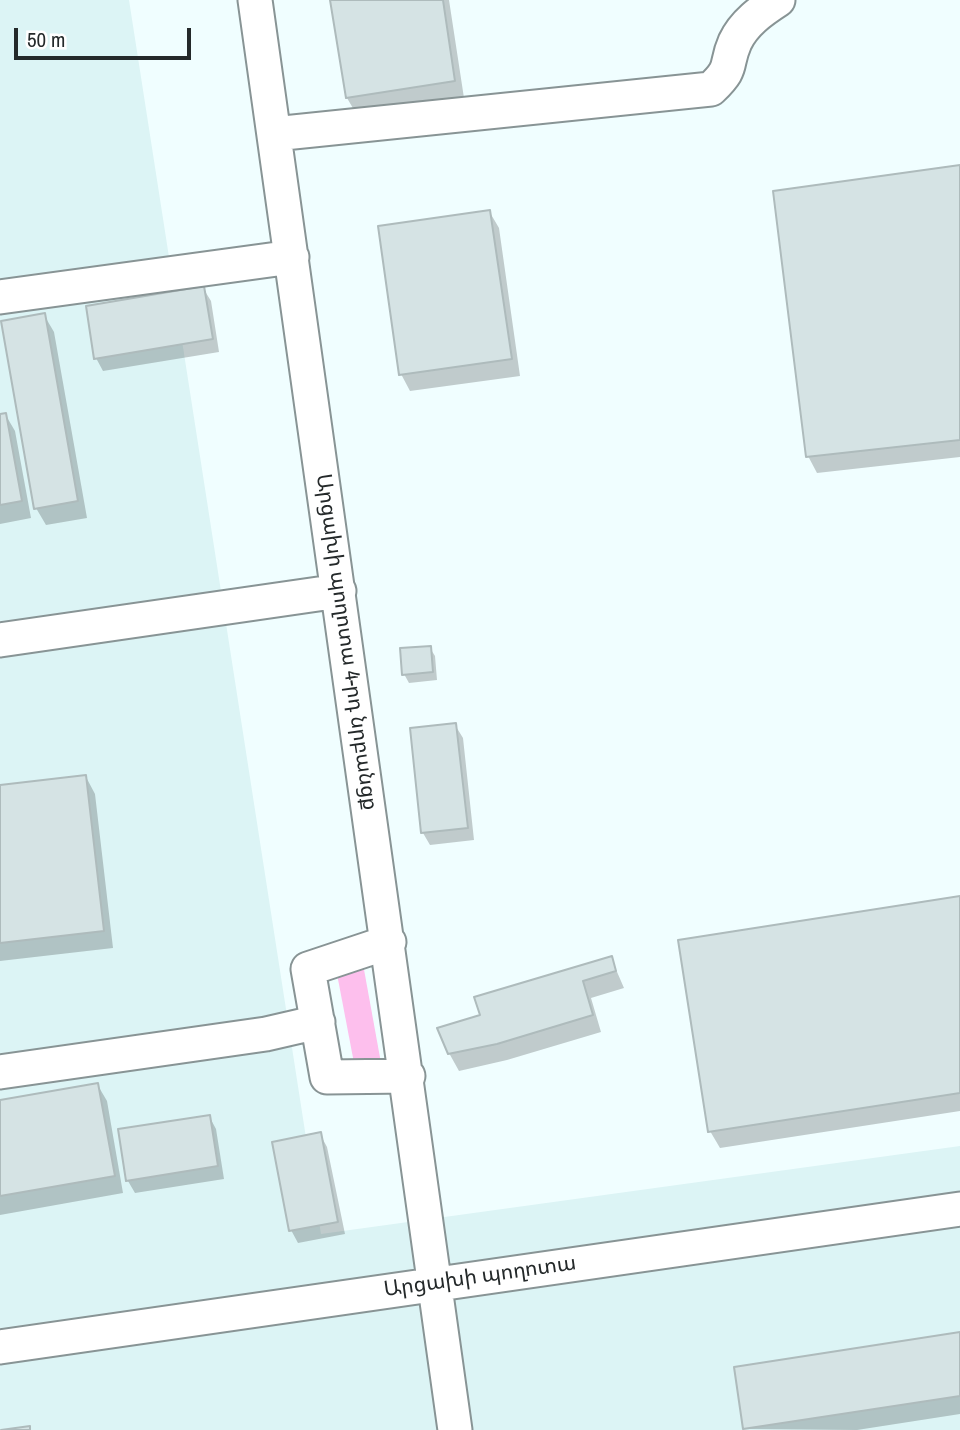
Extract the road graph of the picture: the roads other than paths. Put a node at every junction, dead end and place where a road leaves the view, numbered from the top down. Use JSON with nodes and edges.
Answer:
{"nodes":[{"id":1,"x":255,"y":0,"type":"edge"},
{"id":2,"x":778,"y":0,"type":"edge"},
{"id":3,"x":274,"y":134,"type":"junction"},
{"id":4,"x":292,"y":257,"type":"junction"},
{"id":5,"x":0,"y":297,"type":"edge"},
{"id":6,"x":339,"y":591,"type":"junction"},
{"id":7,"x":0,"y":640,"type":"edge"},
{"id":8,"x":389,"y":942,"type":"junction"},
{"id":9,"x":318,"y":1022,"type":"junction"},
{"id":10,"x":0,"y":1072,"type":"edge"},
{"id":11,"x":408,"y":1076,"type":"junction"},
{"id":12,"x":960,"y":1209,"type":"edge"},
{"id":13,"x":437,"y":1283,"type":"junction"},
{"id":14,"x":0,"y":1347,"type":"edge"},
{"id":15,"x":455,"y":1430,"type":"edge"}],
"edges":[{"from":1,"to":3,"type":"street","name":"Արցախի պողոտա 4-րդ նրբանցք"},
{"from":2,"to":3,"type":"street"},
{"from":3,"to":4,"type":"street","name":"Արցախի պողոտա 4-րդ նրբանցք"},
{"from":4,"to":5,"type":"street"},
{"from":4,"to":6,"type":"street","name":"Արցախի պողոտա 4-րդ նրբանցք"},
{"from":6,"to":7,"type":"street"},
{"from":6,"to":8,"type":"street","name":"Արցախի պողոտա 4-րդ նրբանցք"},
{"from":8,"to":9,"type":"street"},
{"from":8,"to":11,"type":"street","name":"Արցախի պողոտա 4-րդ նրբանցք"},
{"from":9,"to":10,"type":"street"},
{"from":9,"to":11,"type":"street"},
{"from":11,"to":13,"type":"street","name":"Արցախի պողոտա 4-րդ նրբանցք"},
{"from":12,"to":13,"type":"street","name":"Արցախի պողոտա"},
{"from":13,"to":14,"type":"street","name":"Արցախի պողոտա"},
{"from":13,"to":15,"type":"street","name":"Արցախի պողոտա 4-րդ նրբանցք"}]}
